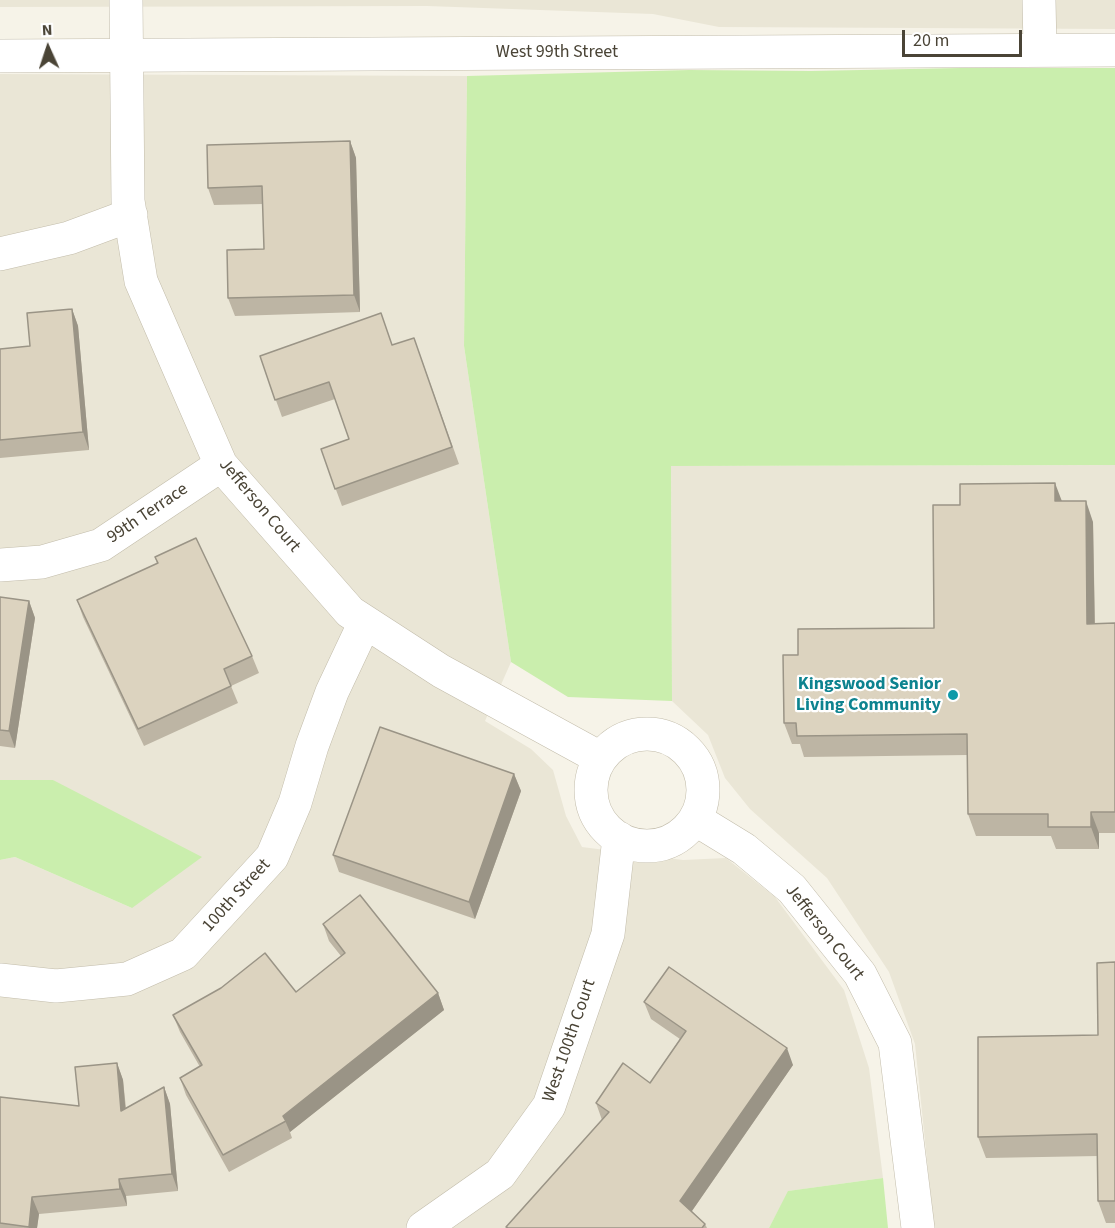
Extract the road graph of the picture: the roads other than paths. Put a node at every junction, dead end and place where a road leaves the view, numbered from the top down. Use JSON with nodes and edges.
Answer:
{"nodes":[{"id":1,"x":126,"y":0,"type":"edge"},
{"id":2,"x":1039,"y":0,"type":"edge"},
{"id":3,"x":1040,"y":49,"type":"junction"},
{"id":4,"x":1115,"y":50,"type":"edge"},
{"id":5,"x":0,"y":56,"type":"edge"},
{"id":6,"x":126,"y":56,"type":"junction"},
{"id":7,"x":131,"y":215,"type":"junction"},
{"id":8,"x":0,"y":254,"type":"edge"},
{"id":9,"x":221,"y":465,"type":"junction"},
{"id":10,"x":0,"y":565,"type":"edge"},
{"id":11,"x":365,"y":622,"type":"junction"},
{"id":12,"x":600,"y":758,"type":"junction"},
{"id":13,"x":695,"y":819,"type":"junction"},
{"id":14,"x":619,"y":838,"type":"junction"},
{"id":15,"x":0,"y":980,"type":"edge"},
{"id":16,"x":423,"y":1228,"type":"edge"},
{"id":17,"x":918,"y":1228,"type":"edge"}],
"edges":[{"from":1,"to":6,"type":"street","name":"Jefferson Court"},
{"from":2,"to":3,"type":"street"},
{"from":3,"to":4,"type":"street","name":"West 99th Street"},
{"from":3,"to":6,"type":"street","name":"West 99th Street"},
{"from":5,"to":6,"type":"street","name":"West 99th Street"},
{"from":6,"to":7,"type":"street","name":"Jefferson Court"},
{"from":7,"to":8,"type":"street"},
{"from":7,"to":9,"type":"street","name":"Jefferson Court"},
{"from":9,"to":10,"type":"street","name":"99th Terrace"},
{"from":9,"to":11,"type":"street","name":"Jefferson Court"},
{"from":11,"to":12,"type":"street","name":"Jefferson Court"},
{"from":11,"to":15,"type":"street","name":"100th Street"},
{"from":12,"to":13,"type":"street"},
{"from":12,"to":14,"type":"street"},
{"from":13,"to":14,"type":"street"},
{"from":13,"to":17,"type":"street","name":"Jefferson Court"},
{"from":14,"to":16,"type":"street","name":"West 100th Court"}]}
